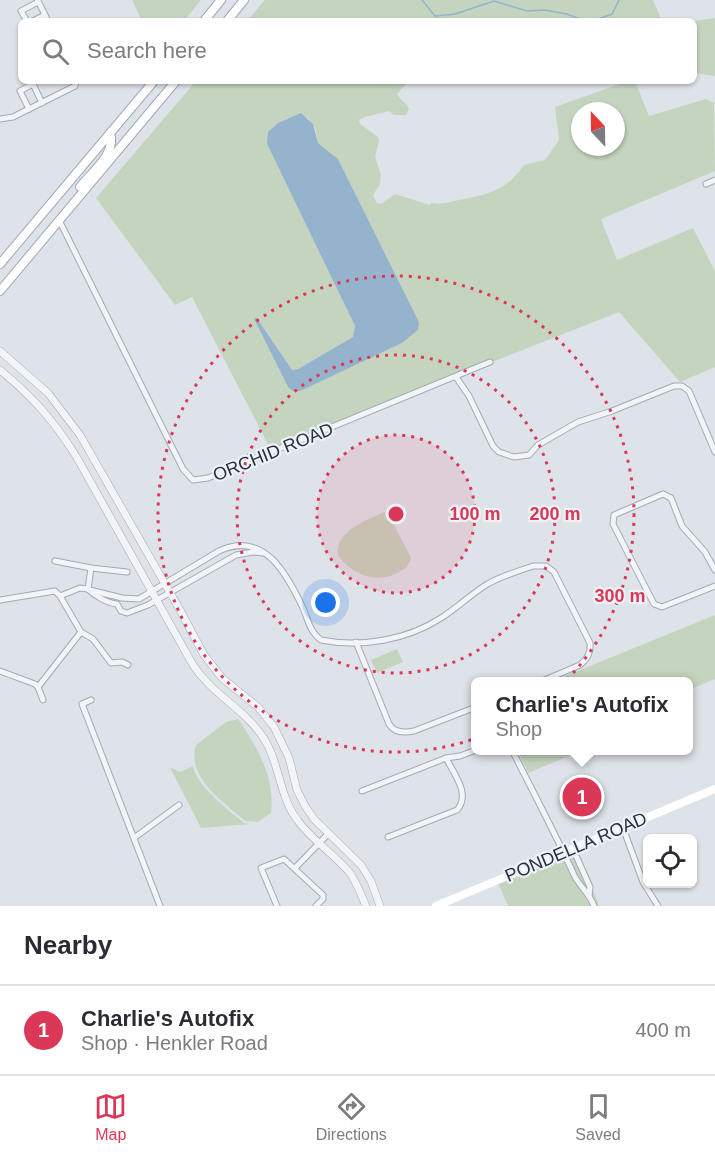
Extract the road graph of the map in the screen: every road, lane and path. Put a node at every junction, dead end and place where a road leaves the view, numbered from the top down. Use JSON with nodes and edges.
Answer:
{"nodes":[{"id":1,"x":222,"y":0,"type":"edge"},
{"id":2,"x":244,"y":0,"type":"edge"},
{"id":3,"x":38,"y":1,"type":"edge"},
{"id":4,"x":45,"y":15,"type":"junction"},
{"id":5,"x":25,"y":18,"type":"edge"},
{"id":6,"x":39,"y":18,"type":"edge"},
{"id":7,"x":46,"y":18,"type":"edge"},
{"id":8,"x":207,"y":18,"type":"edge"},
{"id":9,"x":229,"y":18,"type":"edge"},
{"id":10,"x":75,"y":84,"type":"edge"},
{"id":11,"x":151,"y":84,"type":"edge"},
{"id":12,"x":173,"y":84,"type":"edge"},
{"id":13,"x":42,"y":103,"type":"junction"},
{"id":14,"x":29,"y":109,"type":"junction"},
{"id":15,"x":0,"y":118,"type":"edge"},
{"id":16,"x":110,"y":133,"type":"junction"},
{"id":17,"x":715,"y":180,"type":"edge"},
{"id":18,"x":706,"y":184,"type":"dead end"},
{"id":19,"x":59,"y":220,"type":"junction"},
{"id":20,"x":34,"y":250,"type":"junction"},
{"id":21,"x":0,"y":264,"type":"edge"},
{"id":22,"x":0,"y":291,"type":"edge"},
{"id":23,"x":0,"y":351,"type":"edge"},
{"id":24,"x":490,"y":362,"type":"dead end"},
{"id":25,"x":0,"y":370,"type":"edge"},
{"id":26,"x":456,"y":377,"type":"junction"},
{"id":27,"x":715,"y":452,"type":"edge"},
{"id":28,"x":270,"y":556,"type":"junction"},
{"id":29,"x":56,"y":561,"type":"dead end"},
{"id":30,"x":91,"y":568,"type":"junction"},
{"id":31,"x":715,"y":570,"type":"edge"},
{"id":32,"x":126,"y":572,"type":"dead end"},
{"id":33,"x":164,"y":583,"type":"junction"},
{"id":34,"x":715,"y":586,"type":"edge"},
{"id":35,"x":89,"y":590,"type":"junction"},
{"id":36,"x":170,"y":592,"type":"junction"},
{"id":37,"x":60,"y":596,"type":"junction"},
{"id":38,"x":154,"y":596,"type":"junction"},
{"id":39,"x":0,"y":600,"type":"edge"},
{"id":40,"x":81,"y":632,"type":"junction"},
{"id":41,"x":356,"y":642,"type":"junction"},
{"id":42,"x":206,"y":659,"type":"junction"},
{"id":43,"x":128,"y":665,"type":"dead end"},
{"id":44,"x":193,"y":665,"type":"junction"},
{"id":45,"x":0,"y":671,"type":"edge"},
{"id":46,"x":550,"y":677,"type":"edge"},
{"id":47,"x":38,"y":687,"type":"junction"},
{"id":48,"x":43,"y":700,"type":"dead end"},
{"id":49,"x":91,"y":700,"type":"dead end"},
{"id":50,"x":471,"y":709,"type":"edge"},
{"id":51,"x":471,"y":752,"type":"edge"},
{"id":52,"x":515,"y":755,"type":"edge"},
{"id":53,"x":446,"y":758,"type":"junction"},
{"id":54,"x":715,"y":789,"type":"edge"},
{"id":55,"x":362,"y":792,"type":"dead end"},
{"id":56,"x":178,"y":805,"type":"dead end"},
{"id":57,"x":623,"y":828,"type":"junction"},
{"id":58,"x":329,"y":833,"type":"junction"},
{"id":59,"x":388,"y":837,"type":"dead end"},
{"id":60,"x":134,"y":838,"type":"junction"},
{"id":61,"x":319,"y":844,"type":"junction"},
{"id":62,"x":573,"y":849,"type":"junction"},
{"id":63,"x":565,"y":852,"type":"junction"},
{"id":64,"x":295,"y":868,"type":"junction"},
{"id":65,"x":590,"y":896,"type":"junction"},
{"id":66,"x":160,"y":906,"type":"edge"},
{"id":67,"x":277,"y":906,"type":"edge"},
{"id":68,"x":316,"y":906,"type":"edge"},
{"id":69,"x":366,"y":906,"type":"edge"},
{"id":70,"x":380,"y":906,"type":"edge"},
{"id":71,"x":436,"y":906,"type":"edge"},
{"id":72,"x":594,"y":906,"type":"edge"},
{"id":73,"x":658,"y":906,"type":"edge"}],
"edges":[{"from":1,"to":8,"type":"main road"},
{"from":2,"to":9,"type":"main road"},
{"from":3,"to":4,"type":"street"},
{"from":3,"to":5,"type":"street"},
{"from":4,"to":6,"type":"street"},
{"from":4,"to":7,"type":"street"},
{"from":10,"to":13,"type":"street"},
{"from":11,"to":16,"type":"main road"},
{"from":12,"to":19,"type":"main road"},
{"from":13,"to":14,"type":"street"},
{"from":13,"to":14,"type":"street"},
{"from":14,"to":15,"type":"street"},
{"from":16,"to":20,"type":"main road"},
{"from":16,"to":21,"type":"main road"},
{"from":17,"to":18,"type":"street"},
{"from":19,"to":20,"type":"main road"},
{"from":19,"to":26,"type":"street","name":"ORCHID ROAD"},
{"from":20,"to":22,"type":"main road"},
{"from":23,"to":33,"type":"street"},
{"from":24,"to":26,"type":"street","name":"ORCHID ROAD"},
{"from":25,"to":38,"type":"street"},
{"from":26,"to":27,"type":"street"},
{"from":28,"to":33,"type":"street"},
{"from":28,"to":36,"type":"street"},
{"from":28,"to":41,"type":"street"},
{"from":29,"to":30,"type":"street"},
{"from":30,"to":32,"type":"street"},
{"from":30,"to":35,"type":"street"},
{"from":31,"to":34,"type":"street"},
{"from":33,"to":36,"type":"street"},
{"from":33,"to":38,"type":"street"},
{"from":35,"to":37,"type":"street"},
{"from":35,"to":38,"type":"street"},
{"from":35,"to":38,"type":"street"},
{"from":36,"to":38,"type":"street"},
{"from":36,"to":42,"type":"street"},
{"from":37,"to":39,"type":"street"},
{"from":37,"to":40,"type":"street"},
{"from":38,"to":44,"type":"street"},
{"from":40,"to":43,"type":"street"},
{"from":40,"to":47,"type":"street"},
{"from":41,"to":46,"type":"street"},
{"from":41,"to":50,"type":"street"},
{"from":42,"to":44,"type":"street"},
{"from":42,"to":58,"type":"street"},
{"from":44,"to":61,"type":"street"},
{"from":45,"to":47,"type":"street"},
{"from":47,"to":48,"type":"street"},
{"from":49,"to":60,"type":"street"},
{"from":51,"to":53,"type":"street"},
{"from":52,"to":63,"type":"street"},
{"from":53,"to":55,"type":"street"},
{"from":53,"to":59,"type":"street"},
{"from":54,"to":57,"type":"main road","name":"PONDELLA ROAD"},
{"from":56,"to":60,"type":"street"},
{"from":57,"to":62,"type":"main road","name":"PONDELLA ROAD"},
{"from":57,"to":73,"type":"street"},
{"from":58,"to":61,"type":"street"},
{"from":58,"to":70,"type":"street"},
{"from":60,"to":66,"type":"street"},
{"from":61,"to":64,"type":"street"},
{"from":61,"to":69,"type":"street"},
{"from":62,"to":63,"type":"main road","name":"PONDELLA ROAD"},
{"from":62,"to":65,"type":"street"},
{"from":63,"to":65,"type":"street"},
{"from":63,"to":71,"type":"main road","name":"PONDELLA ROAD"},
{"from":64,"to":67,"type":"street"},
{"from":64,"to":68,"type":"street"},
{"from":65,"to":72,"type":"street"}]}
